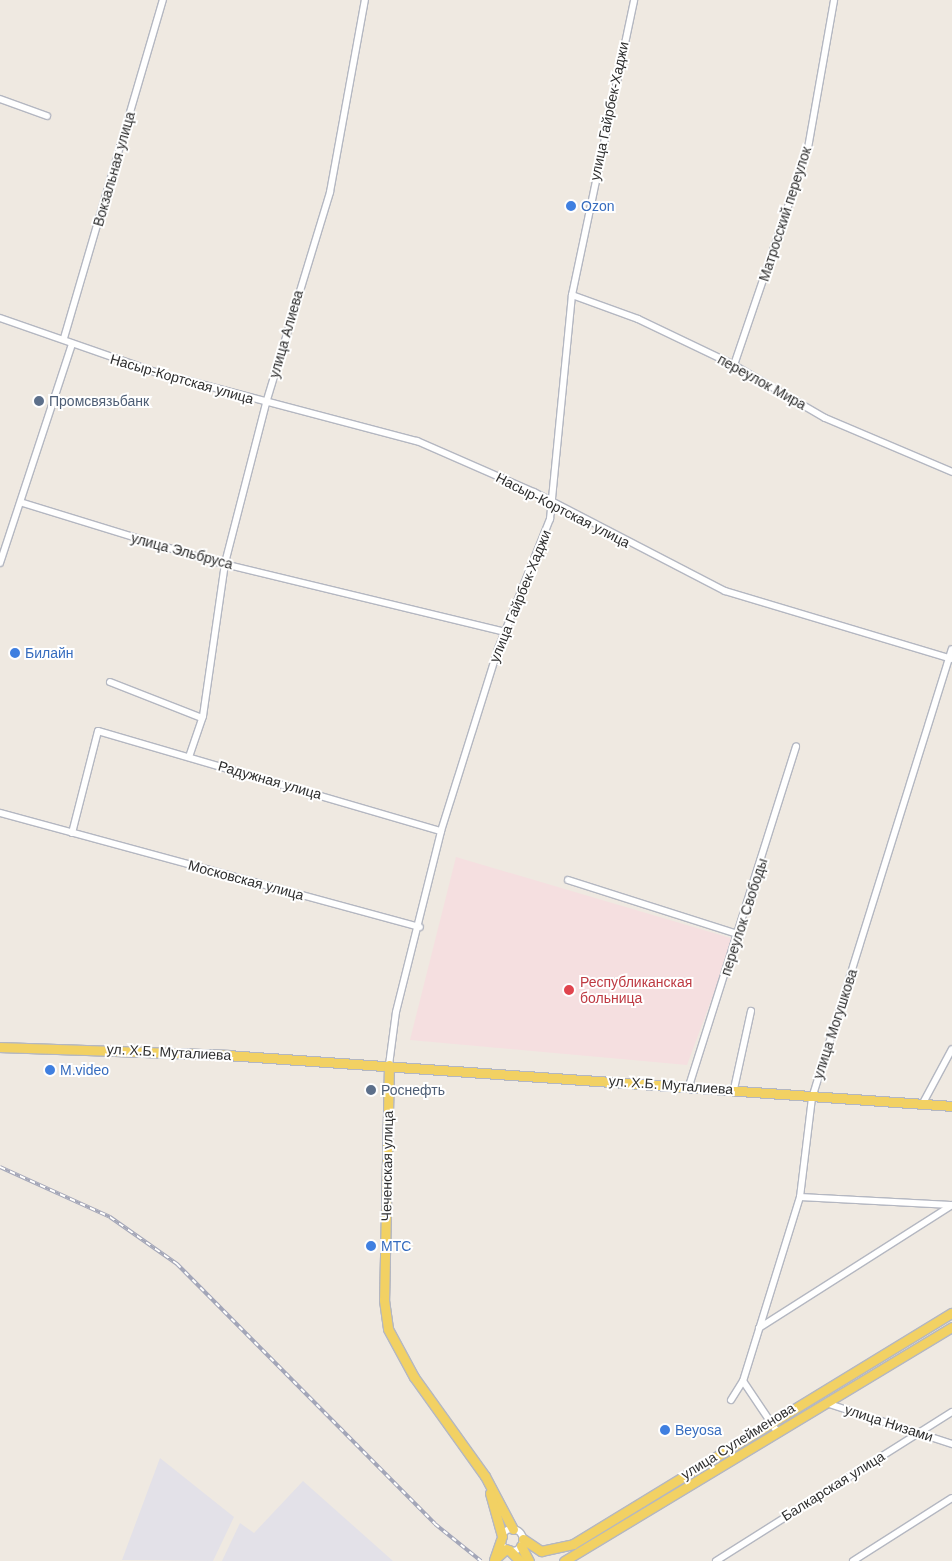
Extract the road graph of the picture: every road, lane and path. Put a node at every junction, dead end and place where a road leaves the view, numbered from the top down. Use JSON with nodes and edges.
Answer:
{"nodes":[{"id":1,"x":164,"y":0,"type":"edge"},
{"id":2,"x":365,"y":0,"type":"edge"},
{"id":3,"x":634,"y":0,"type":"edge"},
{"id":4,"x":834,"y":0,"type":"edge"},
{"id":5,"x":0,"y":99,"type":"edge"},
{"id":6,"x":47,"y":116,"type":"dead end"},
{"id":7,"x":572,"y":296,"type":"junction"},
{"id":8,"x":0,"y":318,"type":"edge"},
{"id":9,"x":64,"y":338,"type":"junction"},
{"id":10,"x":72,"y":344,"type":"junction"},
{"id":11,"x":734,"y":365,"type":"junction"},
{"id":12,"x":266,"y":403,"type":"junction"},
{"id":13,"x":952,"y":472,"type":"edge"},
{"id":14,"x":23,"y":503,"type":"junction"},
{"id":15,"x":552,"y":505,"type":"junction"},
{"id":16,"x":0,"y":563,"type":"edge"},
{"id":17,"x":225,"y":563,"type":"junction"},
{"id":18,"x":505,"y":632,"type":"junction"},
{"id":19,"x":952,"y":650,"type":"edge"},
{"id":20,"x":951,"y":658,"type":"edge"},
{"id":21,"x":110,"y":682,"type":"dead end"},
{"id":22,"x":202,"y":718,"type":"junction"},
{"id":23,"x":796,"y":746,"type":"dead end"},
{"id":24,"x":189,"y":757,"type":"junction"},
{"id":25,"x":0,"y":813,"type":"edge"},
{"id":26,"x":441,"y":831,"type":"junction"},
{"id":27,"x":72,"y":833,"type":"junction"},
{"id":28,"x":568,"y":880,"type":"dead end"},
{"id":29,"x":420,"y":927,"type":"junction"},
{"id":30,"x":740,"y":935,"type":"junction"},
{"id":31,"x":750,"y":1011,"type":"dead end"},
{"id":32,"x":0,"y":1047,"type":"edge"},
{"id":33,"x":952,"y":1049,"type":"edge"},
{"id":34,"x":389,"y":1065,"type":"junction"},
{"id":35,"x":689,"y":1086,"type":"junction"},
{"id":36,"x":734,"y":1089,"type":"junction"},
{"id":37,"x":812,"y":1098,"type":"junction"},
{"id":38,"x":923,"y":1103,"type":"junction"},
{"id":39,"x":952,"y":1106,"type":"edge"},
{"id":40,"x":800,"y":1197,"type":"junction"},
{"id":41,"x":952,"y":1205,"type":"edge"},
{"id":42,"x":952,"y":1313,"type":"edge"},
{"id":43,"x":952,"y":1327,"type":"edge"},
{"id":44,"x":759,"y":1328,"type":"junction"},
{"id":45,"x":743,"y":1381,"type":"junction"},
{"id":46,"x":731,"y":1400,"type":"dead end"},
{"id":47,"x":826,"y":1403,"type":"junction"},
{"id":48,"x":952,"y":1412,"type":"edge"},
{"id":49,"x":771,"y":1420,"type":"junction"},
{"id":50,"x":918,"y":1432,"type":"junction"},
{"id":51,"x":778,"y":1433,"type":"junction"},
{"id":52,"x":952,"y":1444,"type":"edge"},
{"id":53,"x":485,"y":1476,"type":"junction"},
{"id":54,"x":952,"y":1498,"type":"edge"},
{"id":55,"x":513,"y":1529,"type":"junction"},
{"id":56,"x":501,"y":1538,"type":"junction"},
{"id":57,"x":522,"y":1543,"type":"junction"},
{"id":58,"x":507,"y":1550,"type":"junction"},
{"id":59,"x":493,"y":1560,"type":"edge"},
{"id":60,"x":520,"y":1561,"type":"edge"},
{"id":61,"x":529,"y":1561,"type":"edge"},
{"id":62,"x":564,"y":1561,"type":"edge"},
{"id":63,"x":716,"y":1561,"type":"edge"},
{"id":64,"x":854,"y":1561,"type":"edge"}],
"edges":[{"from":1,"to":9,"type":"street","name":"Вокзальная улица"},
{"from":2,"to":12,"type":"street","name":"улица Алиева"},
{"from":3,"to":7,"type":"street","name":"улица Гайрбек-Хаджи"},
{"from":4,"to":11,"type":"street","name":"Матросский переулок"},
{"from":5,"to":6,"type":"street"},
{"from":7,"to":11,"type":"street","name":"переулок Мира"},
{"from":7,"to":15,"type":"street","name":"улица Гайрбек-Хаджи"},
{"from":8,"to":9,"type":"street","name":"Насыр-Кортская улица"},
{"from":9,"to":10,"type":"street","name":"Насыр-Кортская улица"},
{"from":10,"to":12,"type":"street","name":"Насыр-Кортская улица"},
{"from":10,"to":14,"type":"street"},
{"from":11,"to":13,"type":"street","name":"переулок Мира"},
{"from":12,"to":15,"type":"street","name":"Насыр-Кортская улица"},
{"from":12,"to":17,"type":"street","name":"улица Алиева"},
{"from":14,"to":16,"type":"street"},
{"from":14,"to":17,"type":"street","name":"улица Эльбруса"},
{"from":15,"to":18,"type":"street","name":"улица Гайрбек-Хаджи"},
{"from":15,"to":20,"type":"street","name":"Насыр-Кортская улица"},
{"from":17,"to":18,"type":"street","name":"улица Эльбруса"},
{"from":17,"to":22,"type":"street","name":"улица Алиева"},
{"from":18,"to":26,"type":"street","name":"улица Гайрбек-Хаджи"},
{"from":19,"to":20,"type":"street","name":"улица Могушкова"},
{"from":20,"to":37,"type":"street","name":"улица Могушкова"},
{"from":21,"to":22,"type":"street"},
{"from":22,"to":24,"type":"street","name":"улица Алиева"},
{"from":23,"to":30,"type":"street","name":"переулок Свободы"},
{"from":24,"to":26,"type":"street","name":"Радужная улица"},
{"from":24,"to":27,"type":"street","name":"Радужная улица"},
{"from":25,"to":27,"type":"street","name":"Московская улица"},
{"from":26,"to":29,"type":"street","name":"улица Гайрбек-Хаджи"},
{"from":27,"to":29,"type":"street","name":"Московская улица"},
{"from":28,"to":30,"type":"street"},
{"from":29,"to":34,"type":"street","name":"улица Гайрбек-Хаджи"},
{"from":30,"to":35,"type":"street","name":"переулок Свободы"},
{"from":31,"to":36,"type":"street"},
{"from":32,"to":34,"type":"main road","name":"ул. Х.Б. Муталиева"},
{"from":33,"to":38,"type":"street"},
{"from":34,"to":35,"type":"main road","name":"ул. Х.Б. Муталиева"},
{"from":34,"to":53,"type":"main road","name":"Чеченская улица"},
{"from":35,"to":36,"type":"main road","name":"ул. Х.Б. Муталиева"},
{"from":36,"to":37,"type":"main road","name":"ул. Х.Б. Муталиева"},
{"from":37,"to":38,"type":"main road","name":"ул. Х.Б. Муталиева"},
{"from":37,"to":40,"type":"street","name":"улица Могушкова"},
{"from":38,"to":39,"type":"main road","name":"ул. Х.Б. Муталиева"},
{"from":40,"to":41,"type":"street"},
{"from":40,"to":44,"type":"street","name":"улица Могушкова"},
{"from":41,"to":44,"type":"street"},
{"from":42,"to":49,"type":"main road","name":"улица Сулейменова"},
{"from":43,"to":47,"type":"main road","name":"улица Сулейменова"},
{"from":44,"to":45,"type":"street","name":"улица Могушкова"},
{"from":45,"to":46,"type":"street","name":"улица Могушкова"},
{"from":45,"to":49,"type":"street"},
{"from":47,"to":50,"type":"street","name":"улица Низами"},
{"from":47,"to":51,"type":"main road","name":"улица Сулейменова"},
{"from":48,"to":50,"type":"street","name":"Балкарская улица"},
{"from":49,"to":51,"type":"street"},
{"from":49,"to":57,"type":"main road","name":"улица Сулейменова"},
{"from":50,"to":52,"type":"street","name":"улица Низами"},
{"from":50,"to":63,"type":"street","name":"Балкарская улица"},
{"from":51,"to":62,"type":"main road","name":"улица Сулейменова"},
{"from":53,"to":55,"type":"main road"},
{"from":53,"to":56,"type":"main road"},
{"from":54,"to":64,"type":"street"},
{"from":55,"to":56,"type":"street"},
{"from":55,"to":57,"type":"street"},
{"from":56,"to":58,"type":"street"},
{"from":56,"to":59,"type":"main road"},
{"from":57,"to":58,"type":"street"},
{"from":57,"to":61,"type":"main road"},
{"from":58,"to":59,"type":"main road"},
{"from":58,"to":60,"type":"main road"}]}
